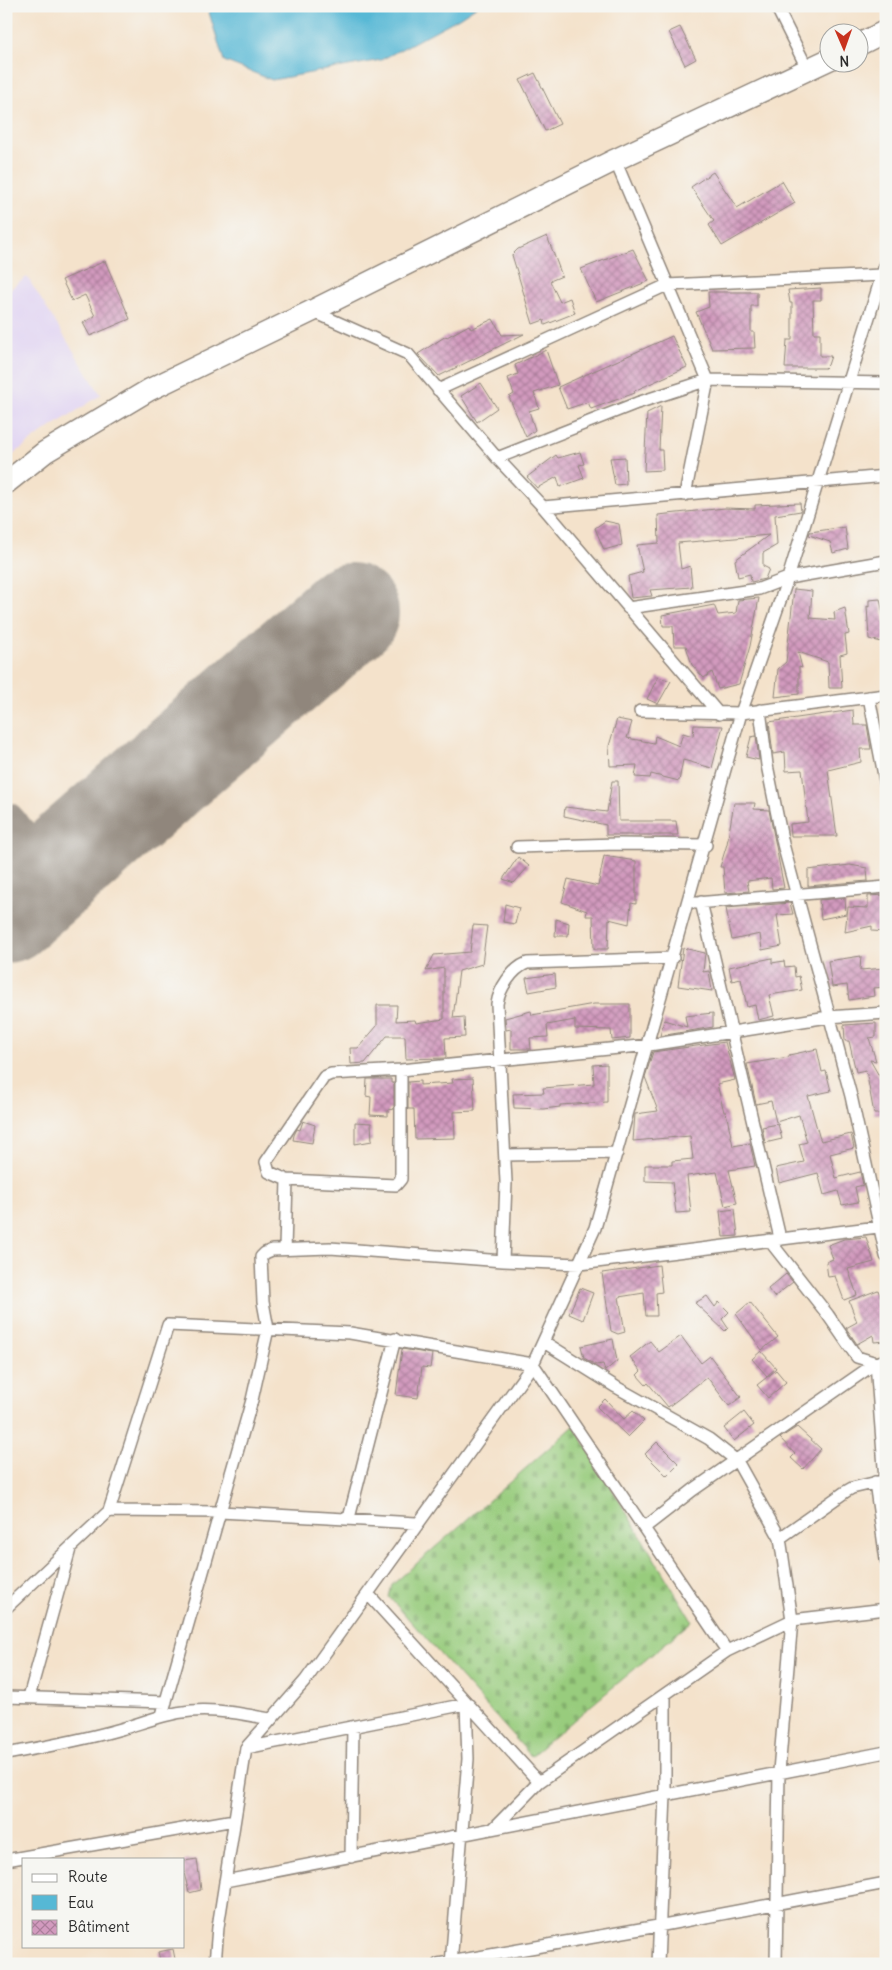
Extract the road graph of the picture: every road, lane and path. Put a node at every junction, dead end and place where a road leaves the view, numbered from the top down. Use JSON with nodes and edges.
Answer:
{"nodes":[{"id":1,"x":776,"y":6,"type":"edge"},
{"id":2,"x":886,"y":32,"type":"edge"},
{"id":3,"x":870,"y":39,"type":"edge"},
{"id":4,"x":820,"y":64,"type":"edge"},
{"id":5,"x":808,"y":70,"type":"junction"},
{"id":6,"x":615,"y":160,"type":"junction"},
{"id":7,"x":886,"y":262,"type":"edge"},
{"id":8,"x":882,"y":274,"type":"junction"},
{"id":9,"x":668,"y":285,"type":"junction"},
{"id":10,"x":312,"y":311,"type":"junction"},
{"id":11,"x":708,"y":380,"type":"junction"},
{"id":12,"x":848,"y":383,"type":"junction"},
{"id":13,"x":886,"y":383,"type":"edge"},
{"id":14,"x":438,"y":390,"type":"junction"},
{"id":15,"x":497,"y":458,"type":"junction"},
{"id":16,"x":886,"y":476,"type":"edge"},
{"id":17,"x":6,"y":483,"type":"edge"},
{"id":18,"x":816,"y":484,"type":"junction"},
{"id":19,"x":685,"y":495,"type":"junction"},
{"id":20,"x":543,"y":507,"type":"junction"},
{"id":21,"x":886,"y":561,"type":"edge"},
{"id":22,"x":788,"y":578,"type":"junction"},
{"id":23,"x":628,"y":608,"type":"junction"},
{"id":24,"x":886,"y":695,"type":"edge"},
{"id":25,"x":869,"y":697,"type":"junction"},
{"id":26,"x":760,"y":710,"type":"junction"},
{"id":27,"x":640,"y":712,"type":"dead end"},
{"id":28,"x":741,"y":713,"type":"junction"},
{"id":29,"x":719,"y":714,"type":"junction"},
{"id":30,"x":886,"y":786,"type":"edge"},
{"id":31,"x":706,"y":845,"type":"junction"},
{"id":32,"x":517,"y":847,"type":"dead end"},
{"id":33,"x":886,"y":887,"type":"edge"},
{"id":34,"x":796,"y":895,"type":"junction"},
{"id":35,"x":701,"y":902,"type":"junction"},
{"id":36,"x":688,"y":904,"type":"junction"},
{"id":37,"x":672,"y":958,"type":"junction"},
{"id":38,"x":886,"y":1013,"type":"edge"},
{"id":39,"x":828,"y":1016,"type":"junction"},
{"id":40,"x":731,"y":1033,"type":"junction"},
{"id":41,"x":649,"y":1045,"type":"junction"},
{"id":42,"x":501,"y":1058,"type":"junction"},
{"id":43,"x":401,"y":1070,"type":"junction"},
{"id":44,"x":617,"y":1153,"type":"junction"},
{"id":45,"x":505,"y":1155,"type":"junction"},
{"id":46,"x":287,"y":1180,"type":"junction"},
{"id":47,"x":883,"y":1226,"type":"edge"},
{"id":48,"x":775,"y":1239,"type":"junction"},
{"id":49,"x":285,"y":1249,"type":"junction"},
{"id":50,"x":886,"y":1256,"type":"edge"},
{"id":51,"x":503,"y":1262,"type":"junction"},
{"id":52,"x":580,"y":1264,"type":"junction"},
{"id":53,"x":268,"y":1329,"type":"junction"},
{"id":54,"x":395,"y":1339,"type":"junction"},
{"id":55,"x":544,"y":1342,"type":"junction"},
{"id":56,"x":881,"y":1362,"type":"edge"},
{"id":57,"x":533,"y":1364,"type":"junction"},
{"id":58,"x":737,"y":1461,"type":"junction"},
{"id":59,"x":882,"y":1480,"type":"edge"},
{"id":60,"x":109,"y":1511,"type":"junction"},
{"id":61,"x":220,"y":1512,"type":"junction"},
{"id":62,"x":349,"y":1518,"type":"junction"},
{"id":63,"x":416,"y":1523,"type":"junction"},
{"id":64,"x":644,"y":1528,"type":"junction"},
{"id":65,"x":780,"y":1538,"type":"junction"},
{"id":66,"x":70,"y":1549,"type":"junction"},
{"id":67,"x":886,"y":1560,"type":"edge"},
{"id":68,"x":368,"y":1594,"type":"junction"},
{"id":69,"x":6,"y":1608,"type":"edge"},
{"id":70,"x":886,"y":1609,"type":"edge"},
{"id":71,"x":792,"y":1620,"type":"junction"},
{"id":72,"x":727,"y":1651,"type":"junction"},
{"id":73,"x":665,"y":1696,"type":"junction"},
{"id":74,"x":6,"y":1697,"type":"edge"},
{"id":75,"x":29,"y":1697,"type":"junction"},
{"id":76,"x":166,"y":1702,"type":"junction"},
{"id":77,"x":466,"y":1704,"type":"junction"},
{"id":78,"x":162,"y":1715,"type":"junction"},
{"id":79,"x":270,"y":1720,"type":"junction"},
{"id":80,"x":353,"y":1727,"type":"junction"},
{"id":81,"x":246,"y":1748,"type":"junction"},
{"id":82,"x":886,"y":1752,"type":"edge"},
{"id":83,"x":6,"y":1754,"type":"edge"},
{"id":84,"x":779,"y":1772,"type":"junction"},
{"id":85,"x":539,"y":1782,"type":"junction"},
{"id":86,"x":665,"y":1795,"type":"junction"},
{"id":87,"x":234,"y":1820,"type":"junction"},
{"id":88,"x":494,"y":1828,"type":"junction"},
{"id":89,"x":463,"y":1834,"type":"junction"},
{"id":90,"x":351,"y":1857,"type":"junction"},
{"id":91,"x":6,"y":1860,"type":"edge"},
{"id":92,"x":225,"y":1881,"type":"junction"},
{"id":93,"x":886,"y":1883,"type":"edge"},
{"id":94,"x":776,"y":1903,"type":"junction"},
{"id":95,"x":658,"y":1926,"type":"junction"},
{"id":96,"x":451,"y":1962,"type":"edge"},
{"id":97,"x":215,"y":1964,"type":"edge"},
{"id":98,"x":438,"y":1964,"type":"edge"},
{"id":99,"x":658,"y":1964,"type":"edge"},
{"id":100,"x":776,"y":1964,"type":"edge"}],
"edges":[{"from":1,"to":5,"type":"street"},
{"from":2,"to":3,"type":"highway"},
{"from":4,"to":5,"type":"highway"},
{"from":5,"to":6,"type":"highway"},
{"from":6,"to":9,"type":"street"},
{"from":6,"to":10,"type":"highway"},
{"from":7,"to":8,"type":"street"},
{"from":8,"to":9,"type":"street"},
{"from":8,"to":12,"type":"street"},
{"from":9,"to":11,"type":"street"},
{"from":9,"to":14,"type":"street"},
{"from":10,"to":14,"type":"street"},
{"from":10,"to":17,"type":"highway"},
{"from":11,"to":12,"type":"street"},
{"from":11,"to":15,"type":"street"},
{"from":11,"to":19,"type":"street"},
{"from":12,"to":13,"type":"street"},
{"from":12,"to":18,"type":"street"},
{"from":14,"to":15,"type":"street"},
{"from":15,"to":20,"type":"street"},
{"from":16,"to":18,"type":"street"},
{"from":18,"to":19,"type":"street"},
{"from":18,"to":22,"type":"street"},
{"from":19,"to":20,"type":"street"},
{"from":20,"to":23,"type":"street"},
{"from":21,"to":22,"type":"street"},
{"from":22,"to":23,"type":"street"},
{"from":22,"to":28,"type":"street"},
{"from":23,"to":29,"type":"street"},
{"from":24,"to":25,"type":"street"},
{"from":25,"to":26,"type":"street"},
{"from":25,"to":30,"type":"street"},
{"from":26,"to":28,"type":"street"},
{"from":26,"to":34,"type":"street"},
{"from":27,"to":29,"type":"street"},
{"from":28,"to":29,"type":"street"},
{"from":28,"to":31,"type":"street"},
{"from":31,"to":32,"type":"street"},
{"from":31,"to":36,"type":"street"},
{"from":33,"to":34,"type":"street"},
{"from":34,"to":35,"type":"street"},
{"from":34,"to":39,"type":"street"},
{"from":35,"to":36,"type":"street"},
{"from":35,"to":40,"type":"street"},
{"from":36,"to":37,"type":"street"},
{"from":37,"to":41,"type":"street"},
{"from":37,"to":42,"type":"street"},
{"from":38,"to":39,"type":"street"},
{"from":39,"to":40,"type":"street"},
{"from":39,"to":47,"type":"street"},
{"from":40,"to":41,"type":"street"},
{"from":40,"to":48,"type":"street"},
{"from":41,"to":42,"type":"street"},
{"from":41,"to":44,"type":"street"},
{"from":42,"to":43,"type":"street"},
{"from":42,"to":45,"type":"street"},
{"from":43,"to":46,"type":"street"},
{"from":43,"to":46,"type":"street"},
{"from":44,"to":45,"type":"street"},
{"from":44,"to":52,"type":"street"},
{"from":45,"to":51,"type":"street"},
{"from":46,"to":49,"type":"street"},
{"from":47,"to":48,"type":"street"},
{"from":47,"to":50,"type":"street"},
{"from":48,"to":52,"type":"street"},
{"from":48,"to":56,"type":"street"},
{"from":49,"to":51,"type":"street"},
{"from":49,"to":53,"type":"street"},
{"from":51,"to":52,"type":"street"},
{"from":52,"to":55,"type":"street"},
{"from":53,"to":54,"type":"street"},
{"from":53,"to":60,"type":"street"},
{"from":53,"to":61,"type":"street"},
{"from":54,"to":57,"type":"street"},
{"from":54,"to":62,"type":"street"},
{"from":55,"to":57,"type":"street"},
{"from":55,"to":58,"type":"street"},
{"from":56,"to":58,"type":"street"},
{"from":56,"to":59,"type":"street"},
{"from":57,"to":63,"type":"street"},
{"from":57,"to":64,"type":"street"},
{"from":58,"to":64,"type":"street"},
{"from":58,"to":65,"type":"street"},
{"from":59,"to":65,"type":"street"},
{"from":59,"to":67,"type":"street"},
{"from":60,"to":61,"type":"street"},
{"from":60,"to":66,"type":"street"},
{"from":61,"to":62,"type":"street"},
{"from":61,"to":76,"type":"street"},
{"from":62,"to":63,"type":"street"},
{"from":63,"to":68,"type":"street"},
{"from":64,"to":72,"type":"street"},
{"from":65,"to":71,"type":"street"},
{"from":66,"to":69,"type":"street"},
{"from":66,"to":75,"type":"street"},
{"from":68,"to":77,"type":"street"},
{"from":68,"to":79,"type":"street"},
{"from":70,"to":71,"type":"street"},
{"from":71,"to":72,"type":"street"},
{"from":71,"to":84,"type":"street"},
{"from":72,"to":73,"type":"street"},
{"from":73,"to":85,"type":"street"},
{"from":73,"to":86,"type":"street"},
{"from":74,"to":75,"type":"street"},
{"from":75,"to":76,"type":"street"},
{"from":76,"to":78,"type":"street"},
{"from":77,"to":80,"type":"street"},
{"from":77,"to":85,"type":"street"},
{"from":77,"to":89,"type":"street"},
{"from":78,"to":79,"type":"street"},
{"from":78,"to":83,"type":"street"},
{"from":79,"to":81,"type":"street"},
{"from":80,"to":81,"type":"street"},
{"from":80,"to":90,"type":"street"},
{"from":81,"to":87,"type":"street"},
{"from":82,"to":84,"type":"street"},
{"from":84,"to":86,"type":"street"},
{"from":84,"to":94,"type":"street"},
{"from":85,"to":88,"type":"street"},
{"from":86,"to":88,"type":"street"},
{"from":86,"to":95,"type":"street"},
{"from":87,"to":91,"type":"street"},
{"from":87,"to":92,"type":"street"},
{"from":88,"to":89,"type":"street"},
{"from":89,"to":90,"type":"street"},
{"from":89,"to":96,"type":"street"},
{"from":90,"to":92,"type":"street"},
{"from":92,"to":97,"type":"street"},
{"from":93,"to":94,"type":"street"},
{"from":94,"to":95,"type":"street"},
{"from":94,"to":100,"type":"street"},
{"from":95,"to":96,"type":"street"},
{"from":95,"to":99,"type":"street"},
{"from":96,"to":98,"type":"street"}]}
